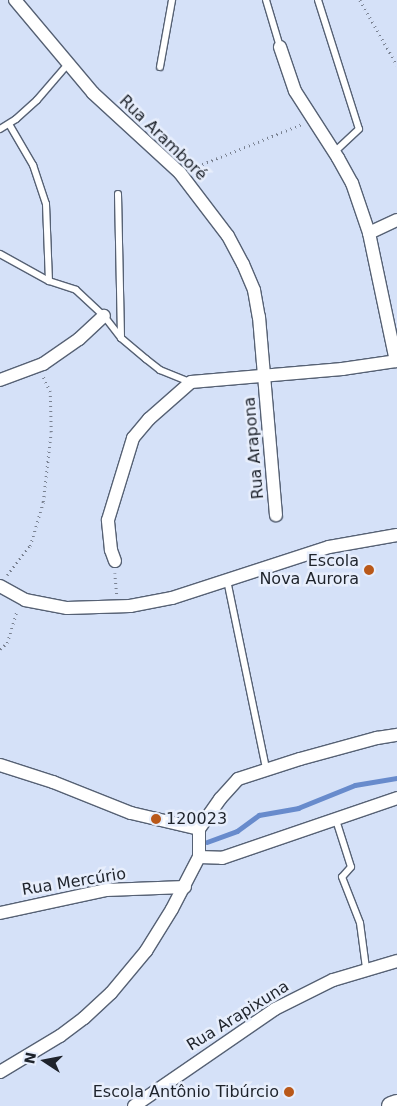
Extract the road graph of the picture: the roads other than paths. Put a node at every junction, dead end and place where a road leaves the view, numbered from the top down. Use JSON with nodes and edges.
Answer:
{"nodes":[{"id":1,"x":15,"y":0,"type":"edge"},
{"id":2,"x":172,"y":0,"type":"edge"},
{"id":3,"x":266,"y":0,"type":"edge"},
{"id":4,"x":318,"y":0,"type":"edge"},
{"id":5,"x":280,"y":47,"type":"joint"},
{"id":6,"x":68,"y":64,"type":"junction"},
{"id":7,"x":160,"y":67,"type":"dead end"},
{"id":8,"x":9,"y":124,"type":"junction"},
{"id":9,"x":0,"y":129,"type":"edge"},
{"id":10,"x":334,"y":152,"type":"junction"},
{"id":11,"x":118,"y":194,"type":"dead end"},
{"id":12,"x":397,"y":220,"type":"edge"},
{"id":13,"x":369,"y":233,"type":"junction"},
{"id":14,"x":0,"y":254,"type":"edge"},
{"id":15,"x":49,"y":281,"type":"junction"},
{"id":16,"x":104,"y":316,"type":"junction"},
{"id":17,"x":121,"y":338,"type":"junction"},
{"id":18,"x":397,"y":361,"type":"edge"},
{"id":19,"x":264,"y":377,"type":"junction"},
{"id":20,"x":0,"y":380,"type":"edge"},
{"id":21,"x":191,"y":382,"type":"junction"},
{"id":22,"x":276,"y":515,"type":"dead end"},
{"id":23,"x":397,"y":535,"type":"edge"},
{"id":24,"x":115,"y":561,"type":"road end"},
{"id":25,"x":227,"y":580,"type":"junction"},
{"id":26,"x":3,"y":581,"type":"edge"},
{"id":27,"x":397,"y":735,"type":"edge"},
{"id":28,"x":0,"y":765,"type":"edge"},
{"id":29,"x":266,"y":769,"type":"junction"},
{"id":30,"x":397,"y":798,"type":"edge"},
{"id":31,"x":336,"y":820,"type":"junction"},
{"id":32,"x":199,"y":829,"type":"junction"},
{"id":33,"x":199,"y":856,"type":"junction"},
{"id":34,"x":185,"y":887,"type":"junction"},
{"id":35,"x":0,"y":913,"type":"edge"},
{"id":36,"x":397,"y":961,"type":"edge"},
{"id":37,"x":366,"y":968,"type":"junction"},
{"id":38,"x":0,"y":1072,"type":"edge"},
{"id":39,"x":397,"y":1104,"type":"edge"},
{"id":40,"x":134,"y":1106,"type":"edge"},
{"id":41,"x":391,"y":1106,"type":"edge"}],
"edges":[{"from":1,"to":6,"type":"street","name":"Rua Aramboré"},
{"from":2,"to":7,"type":"lane"},
{"from":3,"to":5,"type":"lane"},
{"from":4,"to":10,"type":"lane"},
{"from":5,"to":10,"type":"street"},
{"from":6,"to":8,"type":"lane"},
{"from":6,"to":19,"type":"street","name":"Rua Aramboré"},
{"from":8,"to":9,"type":"lane"},
{"from":8,"to":15,"type":"lane"},
{"from":10,"to":13,"type":"street"},
{"from":11,"to":17,"type":"lane"},
{"from":12,"to":13,"type":"street"},
{"from":13,"to":18,"type":"street"},
{"from":14,"to":15,"type":"lane"},
{"from":15,"to":16,"type":"lane"},
{"from":16,"to":17,"type":"lane"},
{"from":16,"to":20,"type":"street"},
{"from":17,"to":21,"type":"lane"},
{"from":18,"to":19,"type":"street"},
{"from":19,"to":21,"type":"street"},
{"from":19,"to":22,"type":"street","name":"Rua Arapona"},
{"from":21,"to":24,"type":"street"},
{"from":23,"to":25,"type":"street"},
{"from":25,"to":26,"type":"street"},
{"from":25,"to":29,"type":"lane"},
{"from":27,"to":29,"type":"street"},
{"from":28,"to":32,"type":"street"},
{"from":29,"to":32,"type":"street"},
{"from":30,"to":31,"type":"street"},
{"from":31,"to":33,"type":"street"},
{"from":31,"to":37,"type":"lane"},
{"from":32,"to":33,"type":"street"},
{"from":33,"to":34,"type":"street"},
{"from":34,"to":35,"type":"street","name":"Rua Mercúrio"},
{"from":34,"to":38,"type":"street"},
{"from":36,"to":37,"type":"street","name":"Rua Arapixuna"},
{"from":37,"to":40,"type":"street","name":"Rua Arapixuna"},
{"from":39,"to":41,"type":"street"}]}
